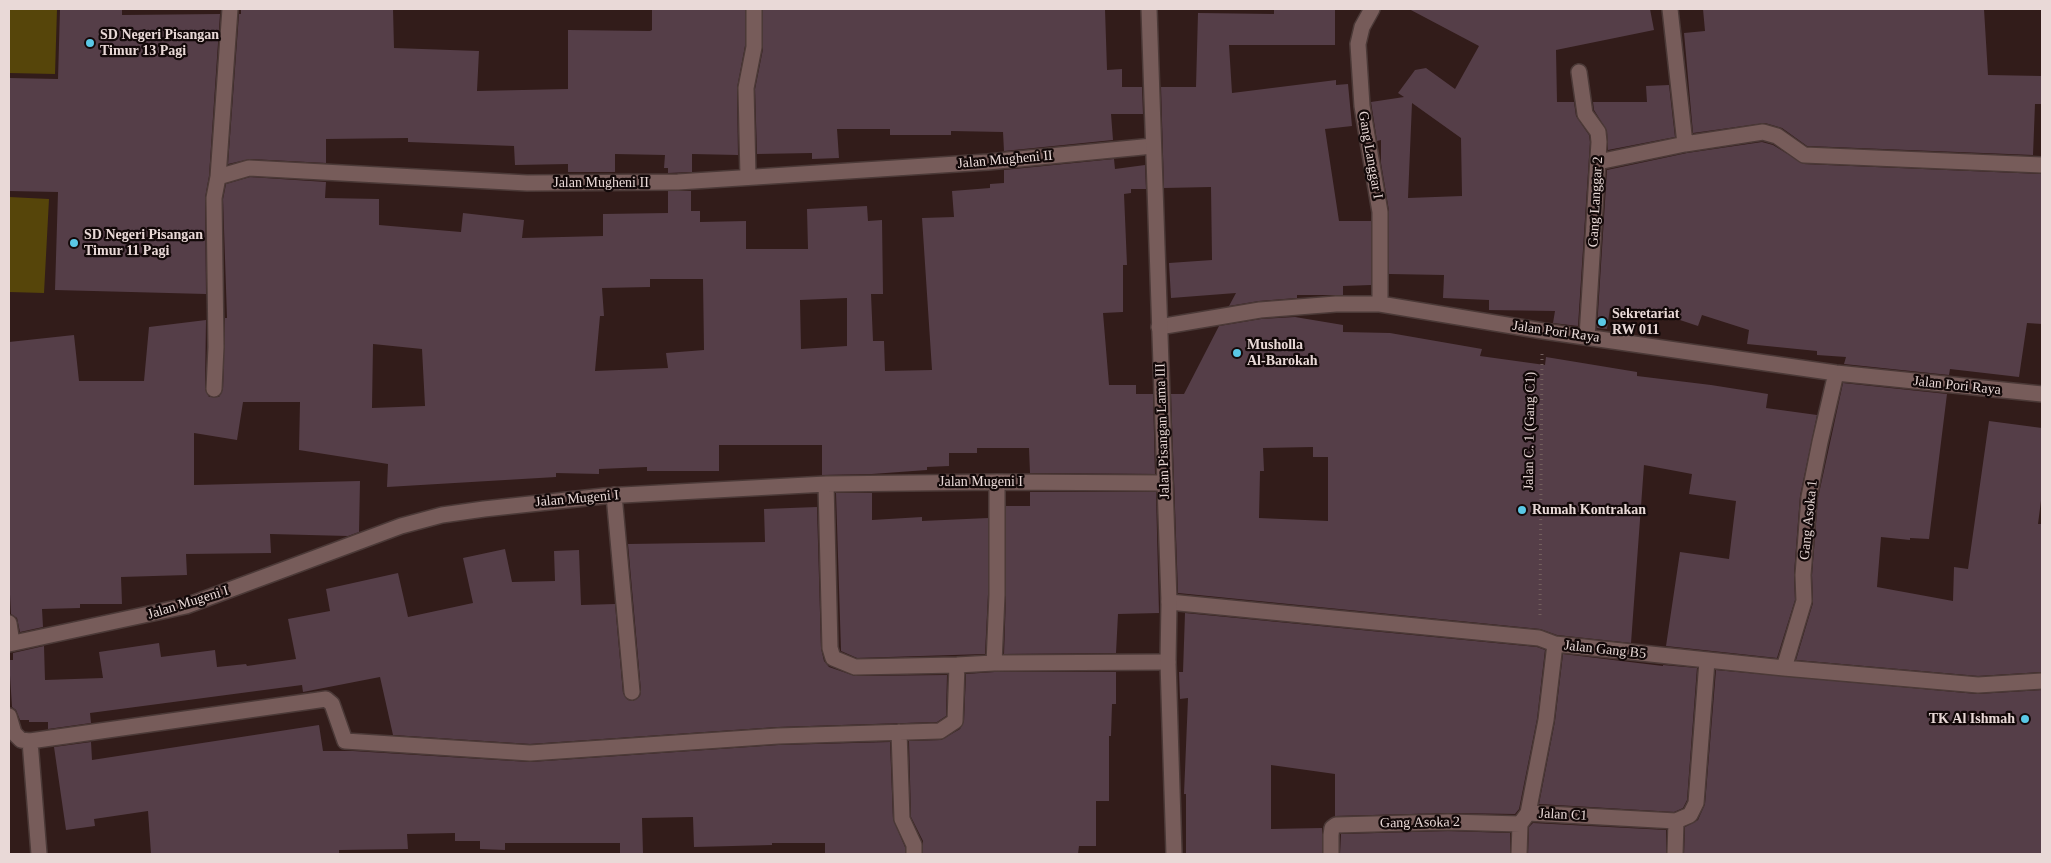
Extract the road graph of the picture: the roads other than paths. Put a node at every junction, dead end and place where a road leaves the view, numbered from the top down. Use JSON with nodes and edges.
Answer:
{"nodes":[{"id":1,"x":230,"y":9,"type":"edge"},
{"id":2,"x":754,"y":9,"type":"edge"},
{"id":3,"x":1149,"y":9,"type":"edge"},
{"id":4,"x":1372,"y":9,"type":"edge"},
{"id":5,"x":1670,"y":9,"type":"edge"},
{"id":6,"x":1578,"y":72,"type":"dead end"},
{"id":7,"x":1685,"y":144,"type":"junction"},
{"id":8,"x":1153,"y":146,"type":"junction"},
{"id":9,"x":1598,"y":162,"type":"junction"},
{"id":10,"x":2042,"y":165,"type":"edge"},
{"id":11,"x":218,"y":177,"type":"junction"},
{"id":12,"x":748,"y":177,"type":"junction"},
{"id":13,"x":1380,"y":304,"type":"junction"},
{"id":14,"x":1159,"y":326,"type":"junction"},
{"id":15,"x":1587,"y":337,"type":"junction"},
{"id":16,"x":1836,"y":373,"type":"junction"},
{"id":17,"x":214,"y":389,"type":"dead end"},
{"id":18,"x":2042,"y":394,"type":"edge"},
{"id":19,"x":997,"y":482,"type":"junction"},
{"id":20,"x":1166,"y":483,"type":"junction"},
{"id":21,"x":826,"y":484,"type":"junction"},
{"id":22,"x":614,"y":495,"type":"junction"},
{"id":23,"x":1169,"y":602,"type":"junction"},
{"id":24,"x":9,"y":623,"type":"edge"},
{"id":25,"x":10,"y":643,"type":"edge"},
{"id":26,"x":1555,"y":644,"type":"junction"},
{"id":27,"x":1707,"y":660,"type":"junction"},
{"id":28,"x":994,"y":662,"type":"junction"},
{"id":29,"x":1168,"y":662,"type":"junction"},
{"id":30,"x":957,"y":665,"type":"junction"},
{"id":31,"x":1784,"y":668,"type":"junction"},
{"id":32,"x":2042,"y":681,"type":"edge"},
{"id":33,"x":632,"y":692,"type":"dead end"},
{"id":34,"x":9,"y":716,"type":"edge"},
{"id":35,"x":899,"y":732,"type":"junction"},
{"id":36,"x":30,"y":741,"type":"junction"},
{"id":37,"x":1524,"y":818,"type":"junction"},
{"id":38,"x":1676,"y":821,"type":"junction"},
{"id":39,"x":39,"y":854,"type":"edge"},
{"id":40,"x":914,"y":854,"type":"edge"},
{"id":41,"x":1174,"y":854,"type":"edge"},
{"id":42,"x":1331,"y":854,"type":"edge"},
{"id":43,"x":1519,"y":854,"type":"edge"},
{"id":44,"x":1675,"y":854,"type":"edge"}],
"edges":[{"from":1,"to":11,"type":"street"},
{"from":2,"to":12,"type":"street"},
{"from":3,"to":8,"type":"street","name":"Jalan Pisangan Lama III"},
{"from":4,"to":13,"type":"street","name":"Gang Langgar I"},
{"from":5,"to":7,"type":"street"},
{"from":6,"to":9,"type":"street","name":"Gang Langgar 2"},
{"from":7,"to":9,"type":"street"},
{"from":7,"to":10,"type":"street"},
{"from":8,"to":12,"type":"street","name":"Jalan Mugheni II"},
{"from":8,"to":14,"type":"street","name":"Jalan Pisangan Lama III"},
{"from":9,"to":15,"type":"street","name":"Gang Langgar 2"},
{"from":11,"to":12,"type":"street","name":"Jalan Mugheni II"},
{"from":11,"to":17,"type":"street"},
{"from":13,"to":14,"type":"street","name":"Jalan Pori Raya"},
{"from":13,"to":15,"type":"street","name":"Jalan Pori Raya"},
{"from":14,"to":20,"type":"street","name":"Jalan Pisangan Lama III"},
{"from":15,"to":16,"type":"street","name":"Jalan Pori Raya"},
{"from":16,"to":18,"type":"street","name":"Jalan Pori Raya"},
{"from":16,"to":31,"type":"street","name":"Gang Asoka 1"},
{"from":19,"to":20,"type":"street","name":"Jalan Mugeni I"},
{"from":19,"to":21,"type":"street","name":"Jalan Mugeni I"},
{"from":19,"to":28,"type":"street"},
{"from":20,"to":23,"type":"street","name":"Jalan Pisangan Lama III"},
{"from":21,"to":22,"type":"street","name":"Jalan Mugeni I"},
{"from":21,"to":30,"type":"street"},
{"from":22,"to":25,"type":"street","name":"Jalan Mugeni I"},
{"from":22,"to":33,"type":"street"},
{"from":23,"to":26,"type":"street","name":"Jalan Gang B5"},
{"from":23,"to":29,"type":"street","name":"Jalan Pisangan Lama III"},
{"from":24,"to":25,"type":"street"},
{"from":26,"to":27,"type":"street","name":"Jalan Gang B5"},
{"from":26,"to":37,"type":"street","name":"Jalan C1"},
{"from":27,"to":31,"type":"street","name":"Jalan Gang B5"},
{"from":27,"to":38,"type":"street"},
{"from":28,"to":29,"type":"street"},
{"from":28,"to":30,"type":"street"},
{"from":29,"to":41,"type":"street","name":"Jalan Pisangan Lama III"},
{"from":30,"to":35,"type":"street"},
{"from":31,"to":32,"type":"street","name":"Jalan Gang B5"},
{"from":34,"to":36,"type":"street"},
{"from":35,"to":36,"type":"street"},
{"from":35,"to":40,"type":"street"},
{"from":36,"to":39,"type":"street"},
{"from":37,"to":38,"type":"street","name":"Jalan C1"},
{"from":37,"to":42,"type":"street","name":"Gang Asoka 2"},
{"from":37,"to":43,"type":"street"},
{"from":38,"to":44,"type":"street"}]}
